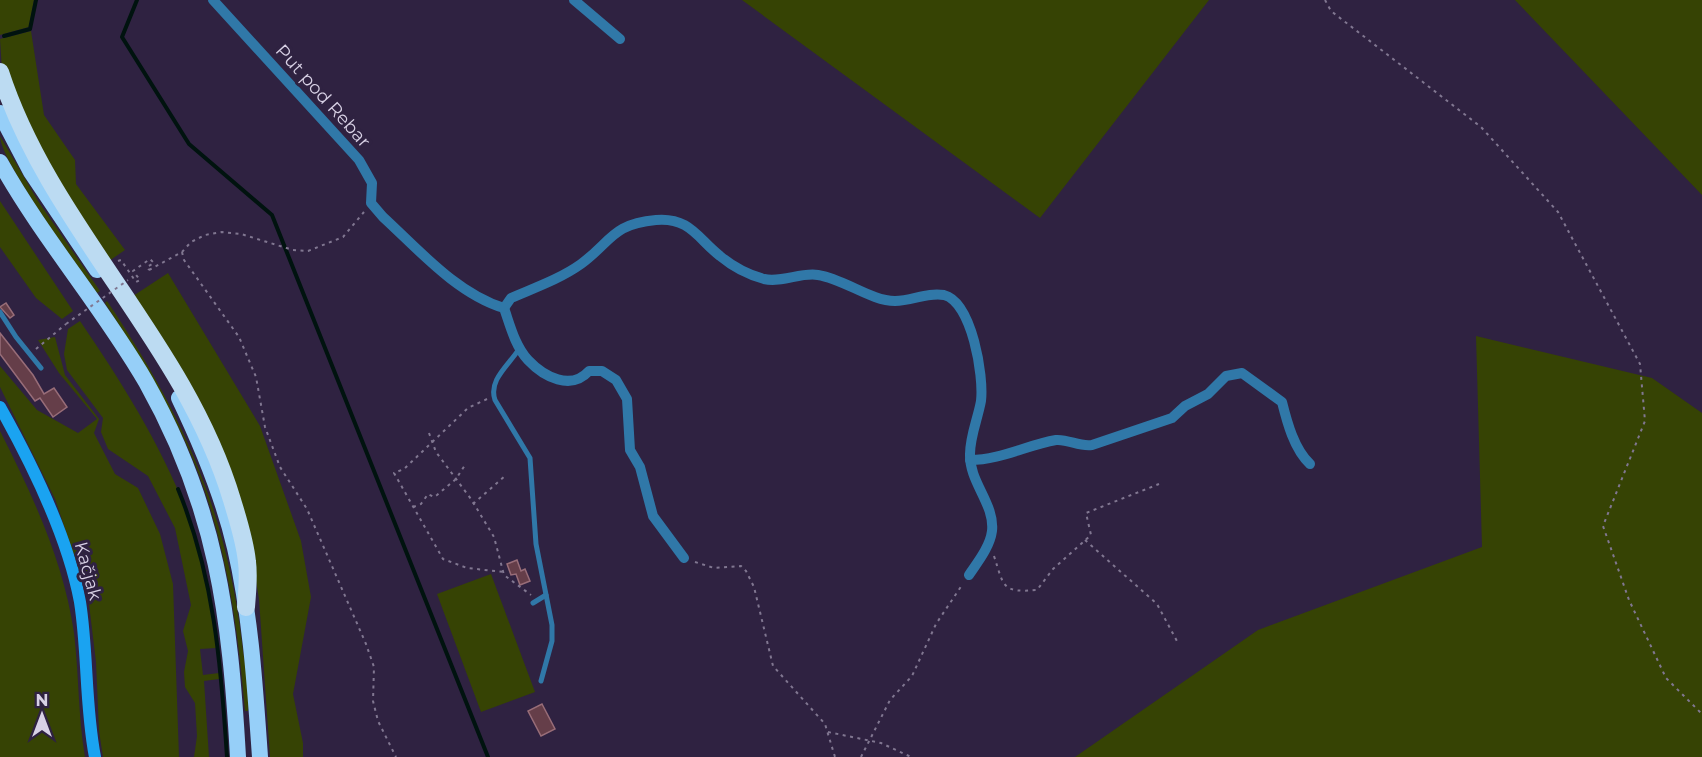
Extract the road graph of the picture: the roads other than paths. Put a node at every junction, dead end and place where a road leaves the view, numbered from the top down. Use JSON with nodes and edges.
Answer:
{"nodes":[{"id":1,"x":213,"y":0,"type":"edge"},
{"id":2,"x":574,"y":0,"type":"edge"},
{"id":3,"x":620,"y":39,"type":"dead end"},
{"id":4,"x":0,"y":72,"type":"edge"},
{"id":5,"x":0,"y":113,"type":"edge"},
{"id":6,"x":0,"y":162,"type":"edge"},
{"id":7,"x":0,"y":181,"type":"edge"},
{"id":8,"x":504,"y":308,"type":"junction"},
{"id":9,"x":0,"y":312,"type":"edge"},
{"id":10,"x":520,"y":348,"type":"junction"},
{"id":11,"x":41,"y":368,"type":"dead end"},
{"id":12,"x":0,"y":407,"type":"edge"},
{"id":13,"x":970,"y":460,"type":"junction"},
{"id":14,"x":1310,"y":464,"type":"dead end"},
{"id":15,"x":202,"y":507,"type":"junction"},
{"id":16,"x":684,"y":558,"type":"road end"},
{"id":17,"x":969,"y":576,"type":"road end"},
{"id":18,"x":546,"y":595,"type":"junction"},
{"id":19,"x":535,"y":602,"type":"road end"},
{"id":20,"x":246,"y":607,"type":"junction"},
{"id":21,"x":541,"y":681,"type":"dead end"},
{"id":22,"x":95,"y":757,"type":"edge"},
{"id":23,"x":238,"y":757,"type":"edge"},
{"id":24,"x":260,"y":757,"type":"edge"}],
"edges":[{"from":1,"to":8,"type":"street","name":"Put pod Rebar"},
{"from":2,"to":3,"type":"street"},
{"from":4,"to":20,"type":"highway"},
{"from":5,"to":20,"type":"highway"},
{"from":6,"to":15,"type":"highway"},
{"from":7,"to":15,"type":"highway"},
{"from":8,"to":10,"type":"street"},
{"from":8,"to":13,"type":"street"},
{"from":9,"to":11,"type":"lane"},
{"from":10,"to":16,"type":"street"},
{"from":10,"to":18,"type":"lane"},
{"from":12,"to":22,"type":"main road","name":"Kačjak"},
{"from":13,"to":14,"type":"street"},
{"from":13,"to":17,"type":"street"},
{"from":15,"to":23,"type":"highway"},
{"from":18,"to":19,"type":"lane"},
{"from":18,"to":21,"type":"lane"},
{"from":20,"to":24,"type":"highway"}]}
